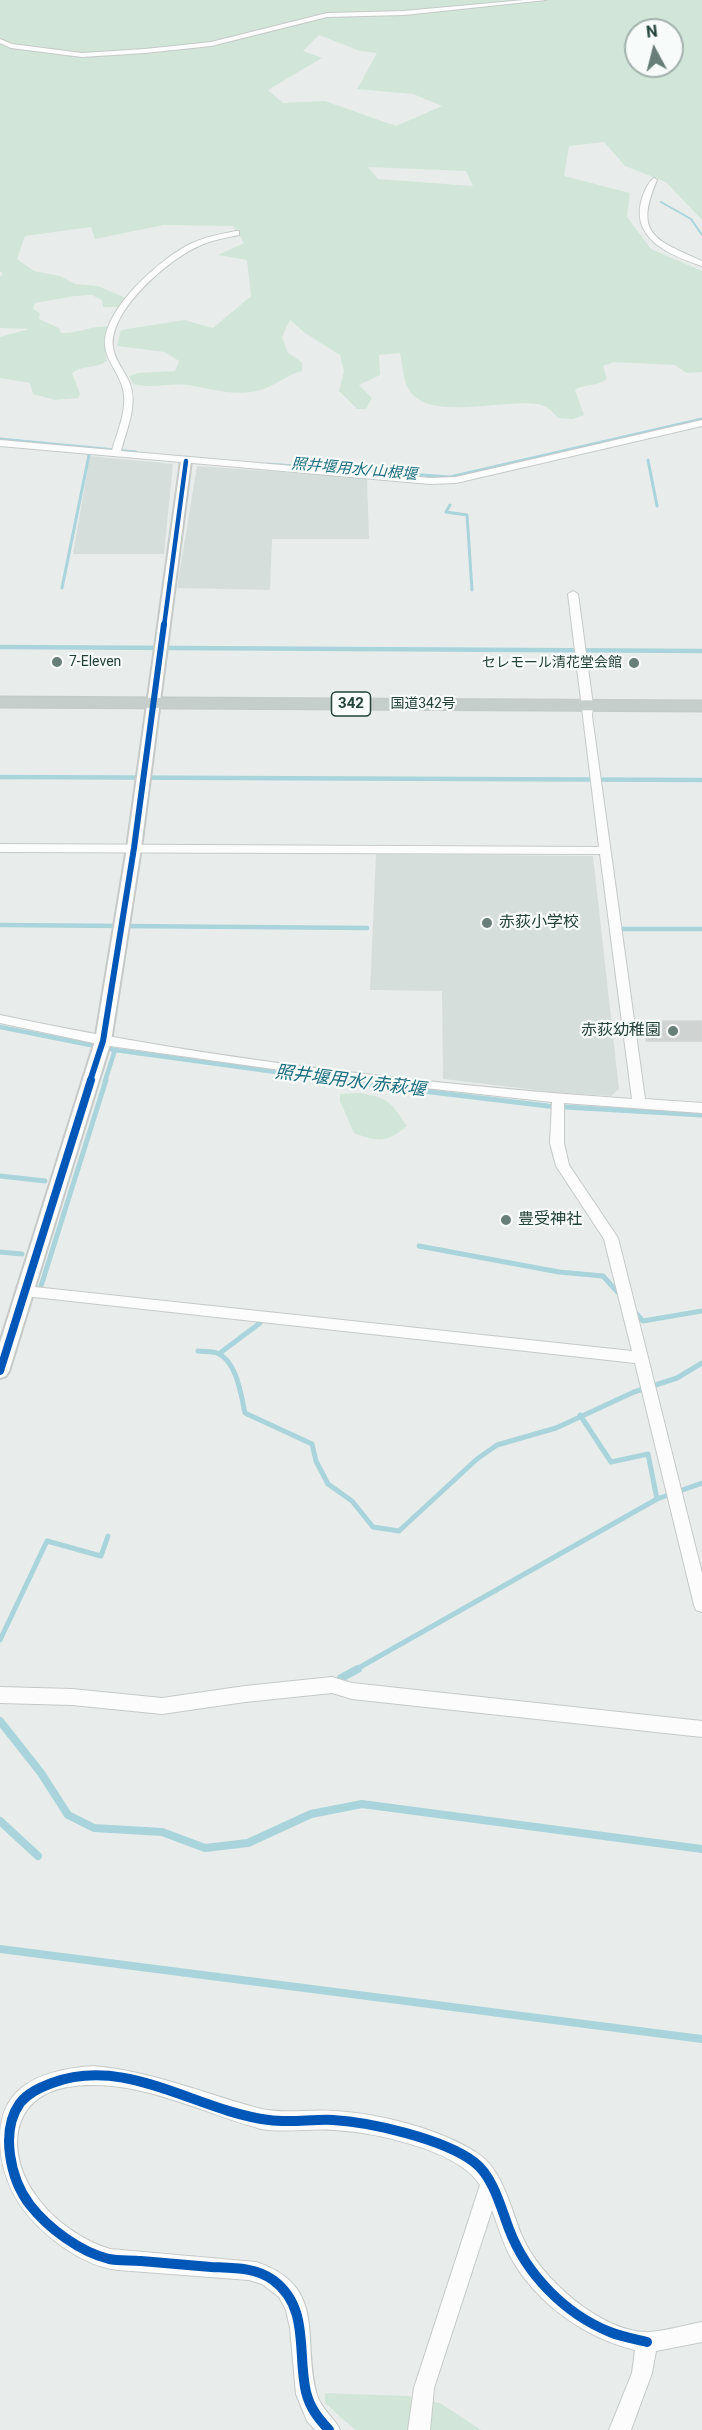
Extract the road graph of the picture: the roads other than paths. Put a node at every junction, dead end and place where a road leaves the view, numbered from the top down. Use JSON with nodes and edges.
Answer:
{"nodes":[{"id":1,"x":543,"y":0,"type":"edge"},
{"id":2,"x":0,"y":41,"type":"edge"},
{"id":3,"x":654,"y":180,"type":"dead end"},
{"id":4,"x":236,"y":233,"type":"dead end"},
{"id":5,"x":702,"y":264,"type":"edge"},
{"id":6,"x":702,"y":423,"type":"edge"},
{"id":7,"x":0,"y":443,"type":"edge"},
{"id":8,"x":116,"y":453,"type":"junction"},
{"id":9,"x":186,"y":461,"type":"junction"},
{"id":10,"x":573,"y":594,"type":"dead end"},
{"id":11,"x":0,"y":702,"type":"edge"},
{"id":12,"x":702,"y":706,"type":"edge"},
{"id":13,"x":152,"y":708,"type":"junction"},
{"id":14,"x":588,"y":711,"type":"junction"},
{"id":15,"x":0,"y":713,"type":"edge"},
{"id":16,"x":702,"y":717,"type":"edge"},
{"id":17,"x":0,"y":848,"type":"edge"},
{"id":18,"x":134,"y":848,"type":"junction"},
{"id":19,"x":606,"y":851,"type":"junction"},
{"id":20,"x":0,"y":1019,"type":"edge"},
{"id":21,"x":103,"y":1041,"type":"junction"},
{"id":22,"x":558,"y":1098,"type":"junction"},
{"id":23,"x":639,"y":1104,"type":"junction"},
{"id":24,"x":702,"y":1108,"type":"edge"},
{"id":25,"x":25,"y":1291,"type":"junction"},
{"id":26,"x":642,"y":1358,"type":"junction"},
{"id":27,"x":0,"y":1371,"type":"edge"},
{"id":28,"x":702,"y":1605,"type":"edge"},
{"id":29,"x":0,"y":1695,"type":"edge"},
{"id":30,"x":702,"y":1729,"type":"edge"},
{"id":31,"x":490,"y":2185,"type":"junction"},
{"id":32,"x":702,"y":2332,"type":"edge"},
{"id":33,"x":647,"y":2342,"type":"junction"},
{"id":34,"x":329,"y":2430,"type":"edge"},
{"id":35,"x":419,"y":2430,"type":"edge"},
{"id":36,"x":620,"y":2430,"type":"edge"}],
"edges":[{"from":1,"to":2,"type":"street"},
{"from":3,"to":5,"type":"street"},
{"from":4,"to":8,"type":"street"},
{"from":6,"to":9,"type":"street"},
{"from":7,"to":8,"type":"street"},
{"from":8,"to":9,"type":"street"},
{"from":9,"to":13,"type":"street"},
{"from":10,"to":14,"type":"street"},
{"from":11,"to":13,"type":"highway","name":"国道342号","number":"342"},
{"from":12,"to":14,"type":"highway","name":"国道342号","number":"342"},
{"from":13,"to":14,"type":"highway","name":"国道342号","number":"342"},
{"from":13,"to":15,"type":"highway","name":"国道342号","number":"342"},
{"from":13,"to":18,"type":"street"},
{"from":14,"to":16,"type":"highway","name":"国道342号","number":"342"},
{"from":14,"to":19,"type":"street"},
{"from":17,"to":18,"type":"street"},
{"from":18,"to":19,"type":"street"},
{"from":18,"to":21,"type":"street"},
{"from":19,"to":23,"type":"street"},
{"from":20,"to":21,"type":"street"},
{"from":21,"to":22,"type":"street"},
{"from":21,"to":25,"type":"street"},
{"from":22,"to":23,"type":"street"},
{"from":22,"to":26,"type":"street"},
{"from":23,"to":24,"type":"street"},
{"from":25,"to":26,"type":"street"},
{"from":25,"to":27,"type":"street"},
{"from":26,"to":28,"type":"street"},
{"from":29,"to":30,"type":"street"},
{"from":31,"to":33,"type":"street"},
{"from":31,"to":34,"type":"street"},
{"from":31,"to":35,"type":"street"},
{"from":32,"to":33,"type":"street"},
{"from":33,"to":36,"type":"street"}]}
